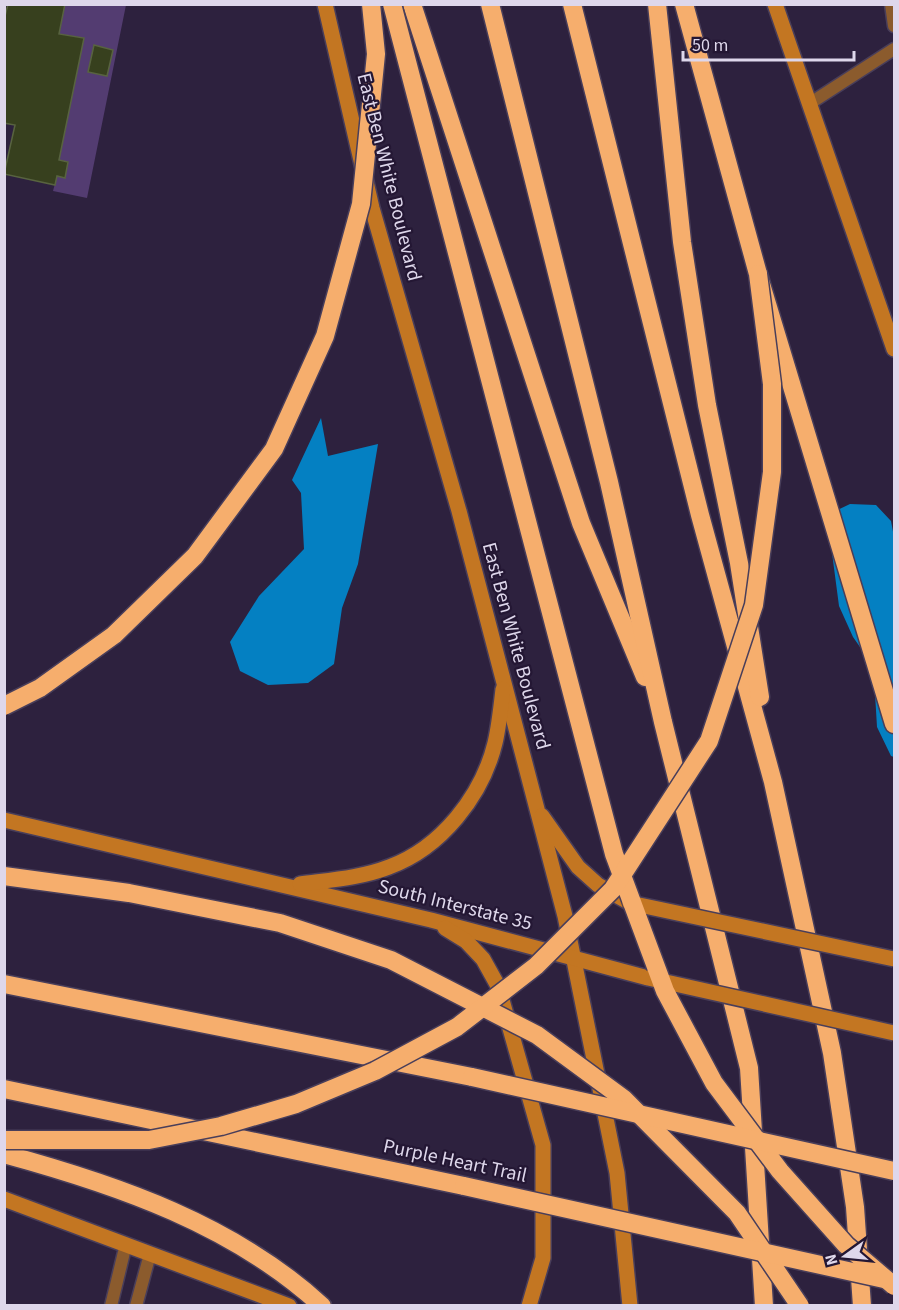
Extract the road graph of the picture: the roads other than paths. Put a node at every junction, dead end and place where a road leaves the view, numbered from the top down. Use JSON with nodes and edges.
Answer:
{"nodes":[{"id":1,"x":325,"y":4,"type":"edge"},
{"id":2,"x":371,"y":4,"type":"edge"},
{"id":3,"x":392,"y":4,"type":"edge"},
{"id":4,"x":412,"y":4,"type":"edge"},
{"id":5,"x":490,"y":4,"type":"edge"},
{"id":6,"x":572,"y":4,"type":"edge"},
{"id":7,"x":657,"y":4,"type":"edge"},
{"id":8,"x":684,"y":4,"type":"edge"},
{"id":9,"x":775,"y":4,"type":"edge"},
{"id":10,"x":891,"y":4,"type":"edge"},
{"id":11,"x":894,"y":26,"type":"edge"},
{"id":12,"x":894,"y":49,"type":"edge"},
{"id":13,"x":809,"y":104,"type":"junction"},
{"id":14,"x":758,"y":274,"type":"junction"},
{"id":15,"x":894,"y":349,"type":"edge"},
{"id":16,"x":504,"y":683,"type":"junction"},
{"id":17,"x":4,"y":706,"type":"edge"},
{"id":18,"x":663,"y":722,"type":"junction"},
{"id":19,"x":894,"y":724,"type":"edge"},
{"id":20,"x":773,"y":782,"type":"junction"},
{"id":21,"x":537,"y":808,"type":"junction"},
{"id":22,"x":4,"y":820,"type":"edge"},
{"id":23,"x":4,"y":876,"type":"edge"},
{"id":24,"x":289,"y":885,"type":"junction"},
{"id":25,"x":431,"y":920,"type":"junction"},
{"id":26,"x":573,"y":957,"type":"junction"},
{"id":27,"x":894,"y":959,"type":"edge"},
{"id":28,"x":4,"y":984,"type":"edge"},
{"id":29,"x":894,"y":1033,"type":"edge"},
{"id":30,"x":4,"y":1089,"type":"edge"},
{"id":31,"x":4,"y":1140,"type":"edge"},
{"id":32,"x":4,"y":1154,"type":"edge"},
{"id":33,"x":894,"y":1171,"type":"edge"},
{"id":34,"x":4,"y":1199,"type":"edge"},
{"id":35,"x":126,"y":1244,"type":"junction"},
{"id":36,"x":150,"y":1254,"type":"junction"},
{"id":37,"x":894,"y":1284,"type":"edge"},
{"id":38,"x":111,"y":1305,"type":"edge"},
{"id":39,"x":136,"y":1305,"type":"edge"},
{"id":40,"x":289,"y":1305,"type":"edge"},
{"id":41,"x":322,"y":1305,"type":"edge"},
{"id":42,"x":529,"y":1305,"type":"edge"},
{"id":43,"x":630,"y":1305,"type":"edge"},
{"id":44,"x":764,"y":1305,"type":"edge"},
{"id":45,"x":800,"y":1305,"type":"edge"},
{"id":46,"x":862,"y":1305,"type":"edge"}],
"edges":[{"from":1,"to":16,"type":"main road","name":"East Ben White Boulevard"},
{"from":2,"to":17,"type":"highway","bridge":true},
{"from":3,"to":37,"type":"highway","bridge":true},
{"from":4,"to":18,"type":"highway"},
{"from":5,"to":18,"type":"highway"},
{"from":6,"to":20,"type":"highway"},
{"from":7,"to":20,"type":"highway"},
{"from":8,"to":14,"type":"highway"},
{"from":9,"to":13,"type":"main road"},
{"from":10,"to":11,"type":"lane"},
{"from":12,"to":13,"type":"lane"},
{"from":13,"to":15,"type":"main road"},
{"from":14,"to":19,"type":"highway","bridge":true},
{"from":14,"to":31,"type":"highway","bridge":true},
{"from":16,"to":21,"type":"main road","name":"East Ben White Boulevard"},
{"from":16,"to":24,"type":"main road"},
{"from":18,"to":44,"type":"highway"},
{"from":20,"to":46,"type":"highway"},
{"from":21,"to":26,"type":"main road","name":"East Ben White Boulevard"},
{"from":21,"to":27,"type":"main road","bridge":true},
{"from":22,"to":24,"type":"main road","name":"South Interstate 35"},
{"from":23,"to":45,"type":"highway","bridge":true},
{"from":24,"to":25,"type":"main road","name":"South Interstate 35"},
{"from":25,"to":26,"type":"main road","name":"South Interstate 35"},
{"from":25,"to":42,"type":"main road"},
{"from":26,"to":29,"type":"main road","name":"South Interstate 35","bridge":true},
{"from":26,"to":43,"type":"main road","name":"East Ben White Boulevard"},
{"from":28,"to":33,"type":"highway","bridge":true},
{"from":30,"to":37,"type":"highway","name":"Purple Heart Trail","bridge":true},
{"from":32,"to":41,"type":"highway"},
{"from":34,"to":35,"type":"main road"},
{"from":35,"to":36,"type":"main road"},
{"from":35,"to":38,"type":"lane"},
{"from":36,"to":39,"type":"lane"},
{"from":36,"to":40,"type":"main road"}]}
